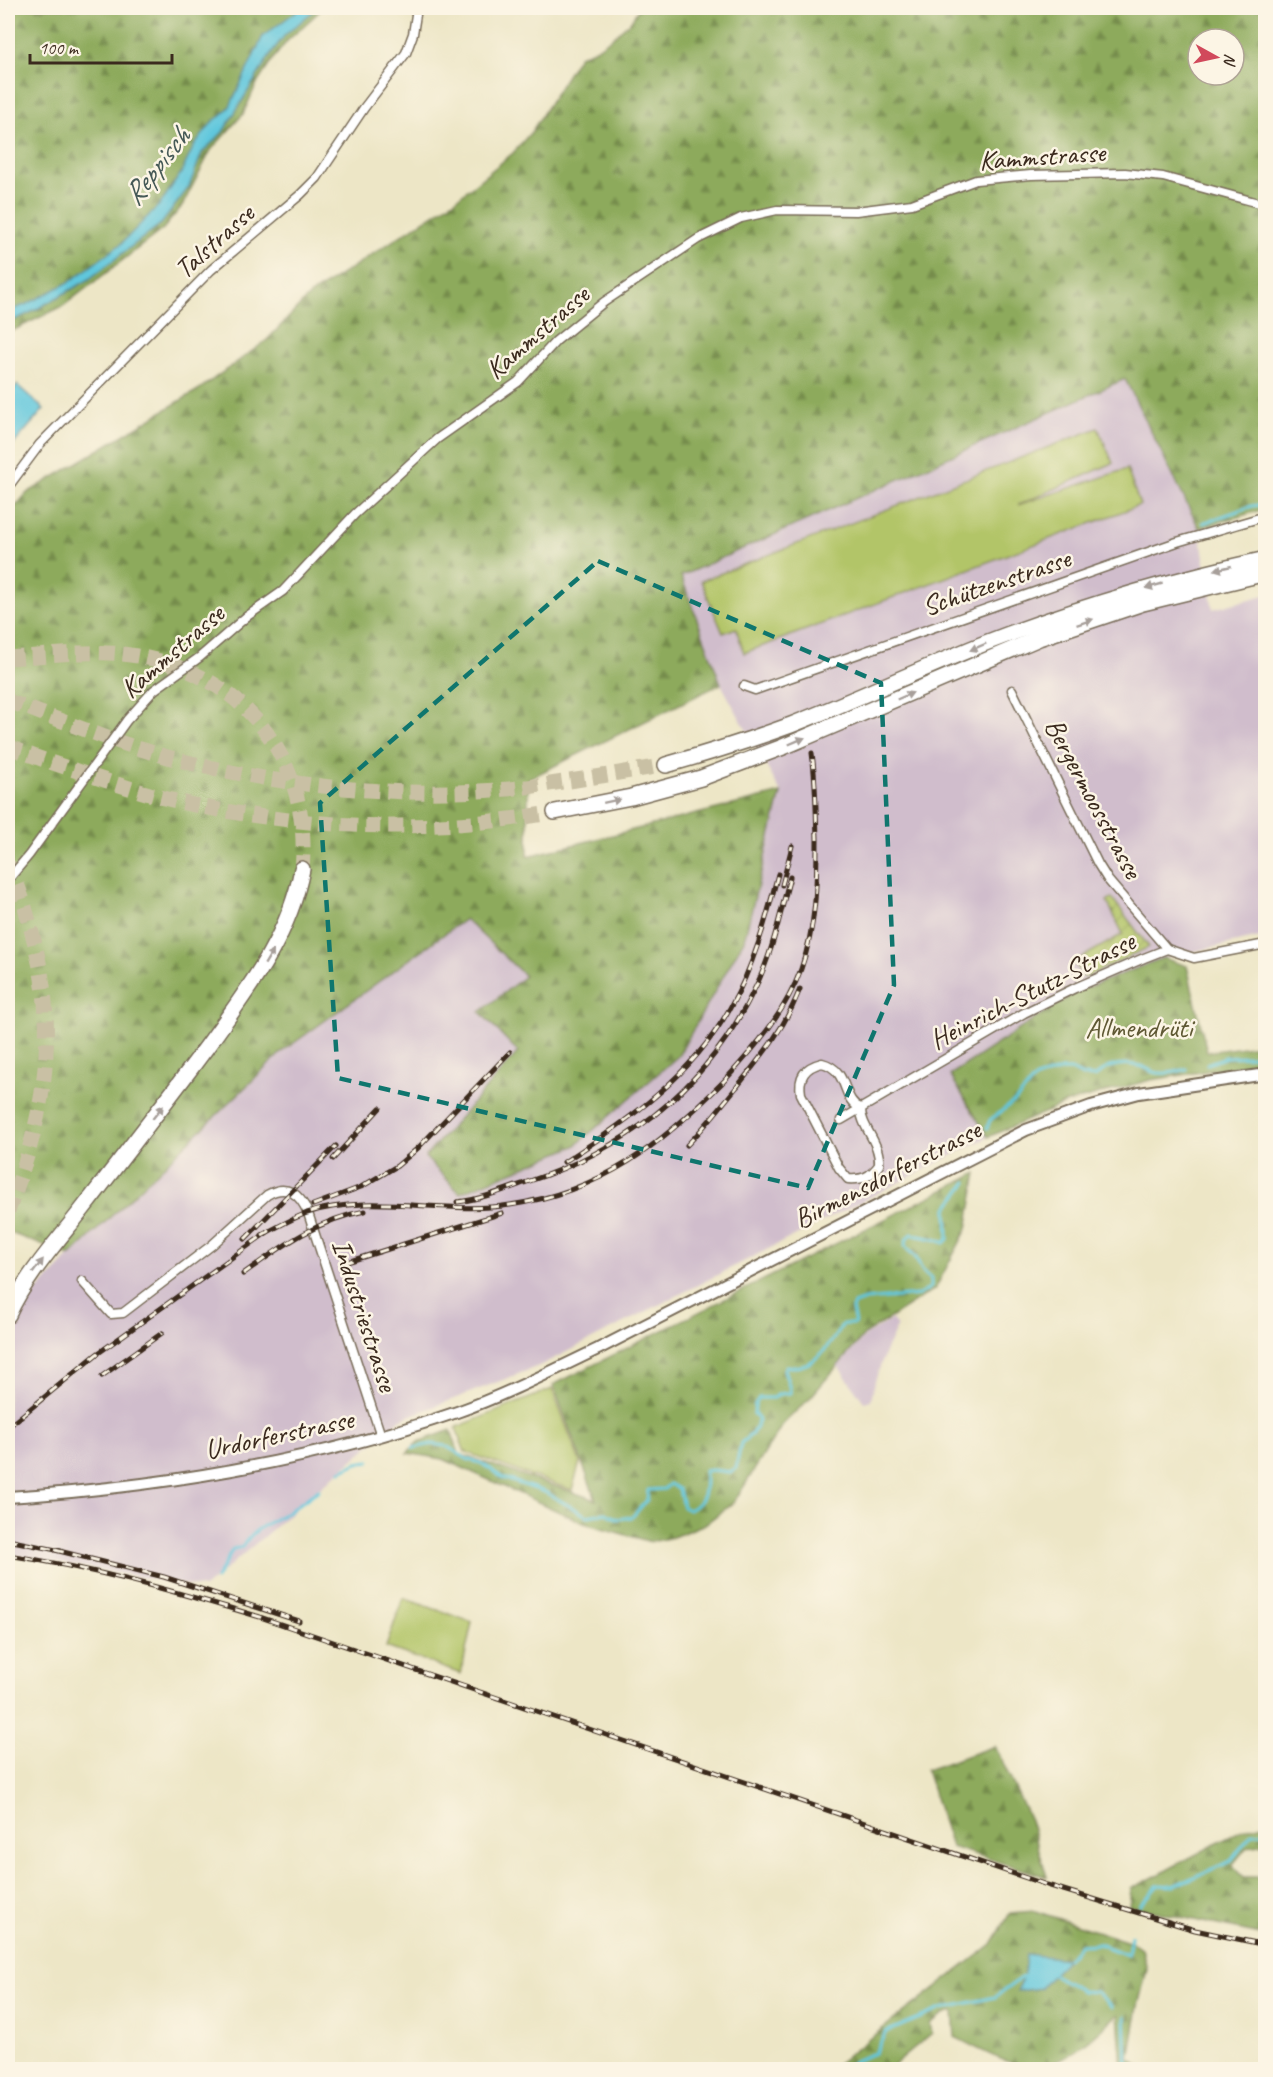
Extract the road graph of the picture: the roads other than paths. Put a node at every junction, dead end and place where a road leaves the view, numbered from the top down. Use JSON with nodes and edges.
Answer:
{"nodes":[{"id":1,"x":417,"y":8,"type":"edge"},
{"id":2,"x":1266,"y":205,"type":"edge"},
{"id":3,"x":8,"y":487,"type":"edge"},
{"id":4,"x":1266,"y":516,"type":"edge"},
{"id":5,"x":1266,"y":559,"type":"edge"},
{"id":6,"x":1266,"y":573,"type":"edge"},
{"id":7,"x":744,"y":686,"type":"dead end"},
{"id":8,"x":1012,"y":690,"type":"dead end"},
{"id":9,"x":666,"y":765,"type":"tunnel mouth"},
{"id":10,"x":555,"y":812,"type":"tunnel mouth"},
{"id":11,"x":302,"y":869,"type":"tunnel mouth"},
{"id":12,"x":8,"y":880,"type":"edge"},
{"id":13,"x":1266,"y":944,"type":"edge"},
{"id":14,"x":1167,"y":949,"type":"junction"},
{"id":15,"x":1266,"y":1074,"type":"edge"},
{"id":16,"x":861,"y":1108,"type":"junction"},
{"id":17,"x":841,"y":1120,"type":"dead end"},
{"id":18,"x":81,"y":1281,"type":"dead end"},
{"id":19,"x":8,"y":1315,"type":"edge"},
{"id":20,"x":549,"y":1372,"type":"joint"},
{"id":21,"x":381,"y":1437,"type":"junction"},
{"id":22,"x":8,"y":1497,"type":"edge"}],
"edges":[{"from":1,"to":3,"type":"street","name":"Talstrasse"},
{"from":2,"to":12,"type":"street","name":"Kammstrasse"},
{"from":4,"to":7,"type":"street","name":"Schützenstrasse"},
{"from":5,"to":9,"type":"highway","one_way":true},
{"from":10,"to":6,"type":"highway","one_way":true},
{"from":8,"to":14,"type":"street","name":"Bergermoosstrasse"},
{"from":19,"to":11,"type":"highway","one_way":true},
{"from":13,"to":14,"type":"street","name":"Heinrich-Stutz-Strasse"},
{"from":14,"to":16,"type":"street","name":"Heinrich-Stutz-Strasse"},
{"from":15,"to":20,"type":"main road","name":"Birmensdorferstrasse"},
{"from":16,"to":16,"type":"street"},
{"from":16,"to":17,"type":"street","name":"Heinrich-Stutz-Strasse"},
{"from":18,"to":21,"type":"street","name":"Industriestrasse"},
{"from":20,"to":21,"type":"main road","name":"Urdorferstrasse"},
{"from":21,"to":22,"type":"main road","name":"Urdorferstrasse"}]}
